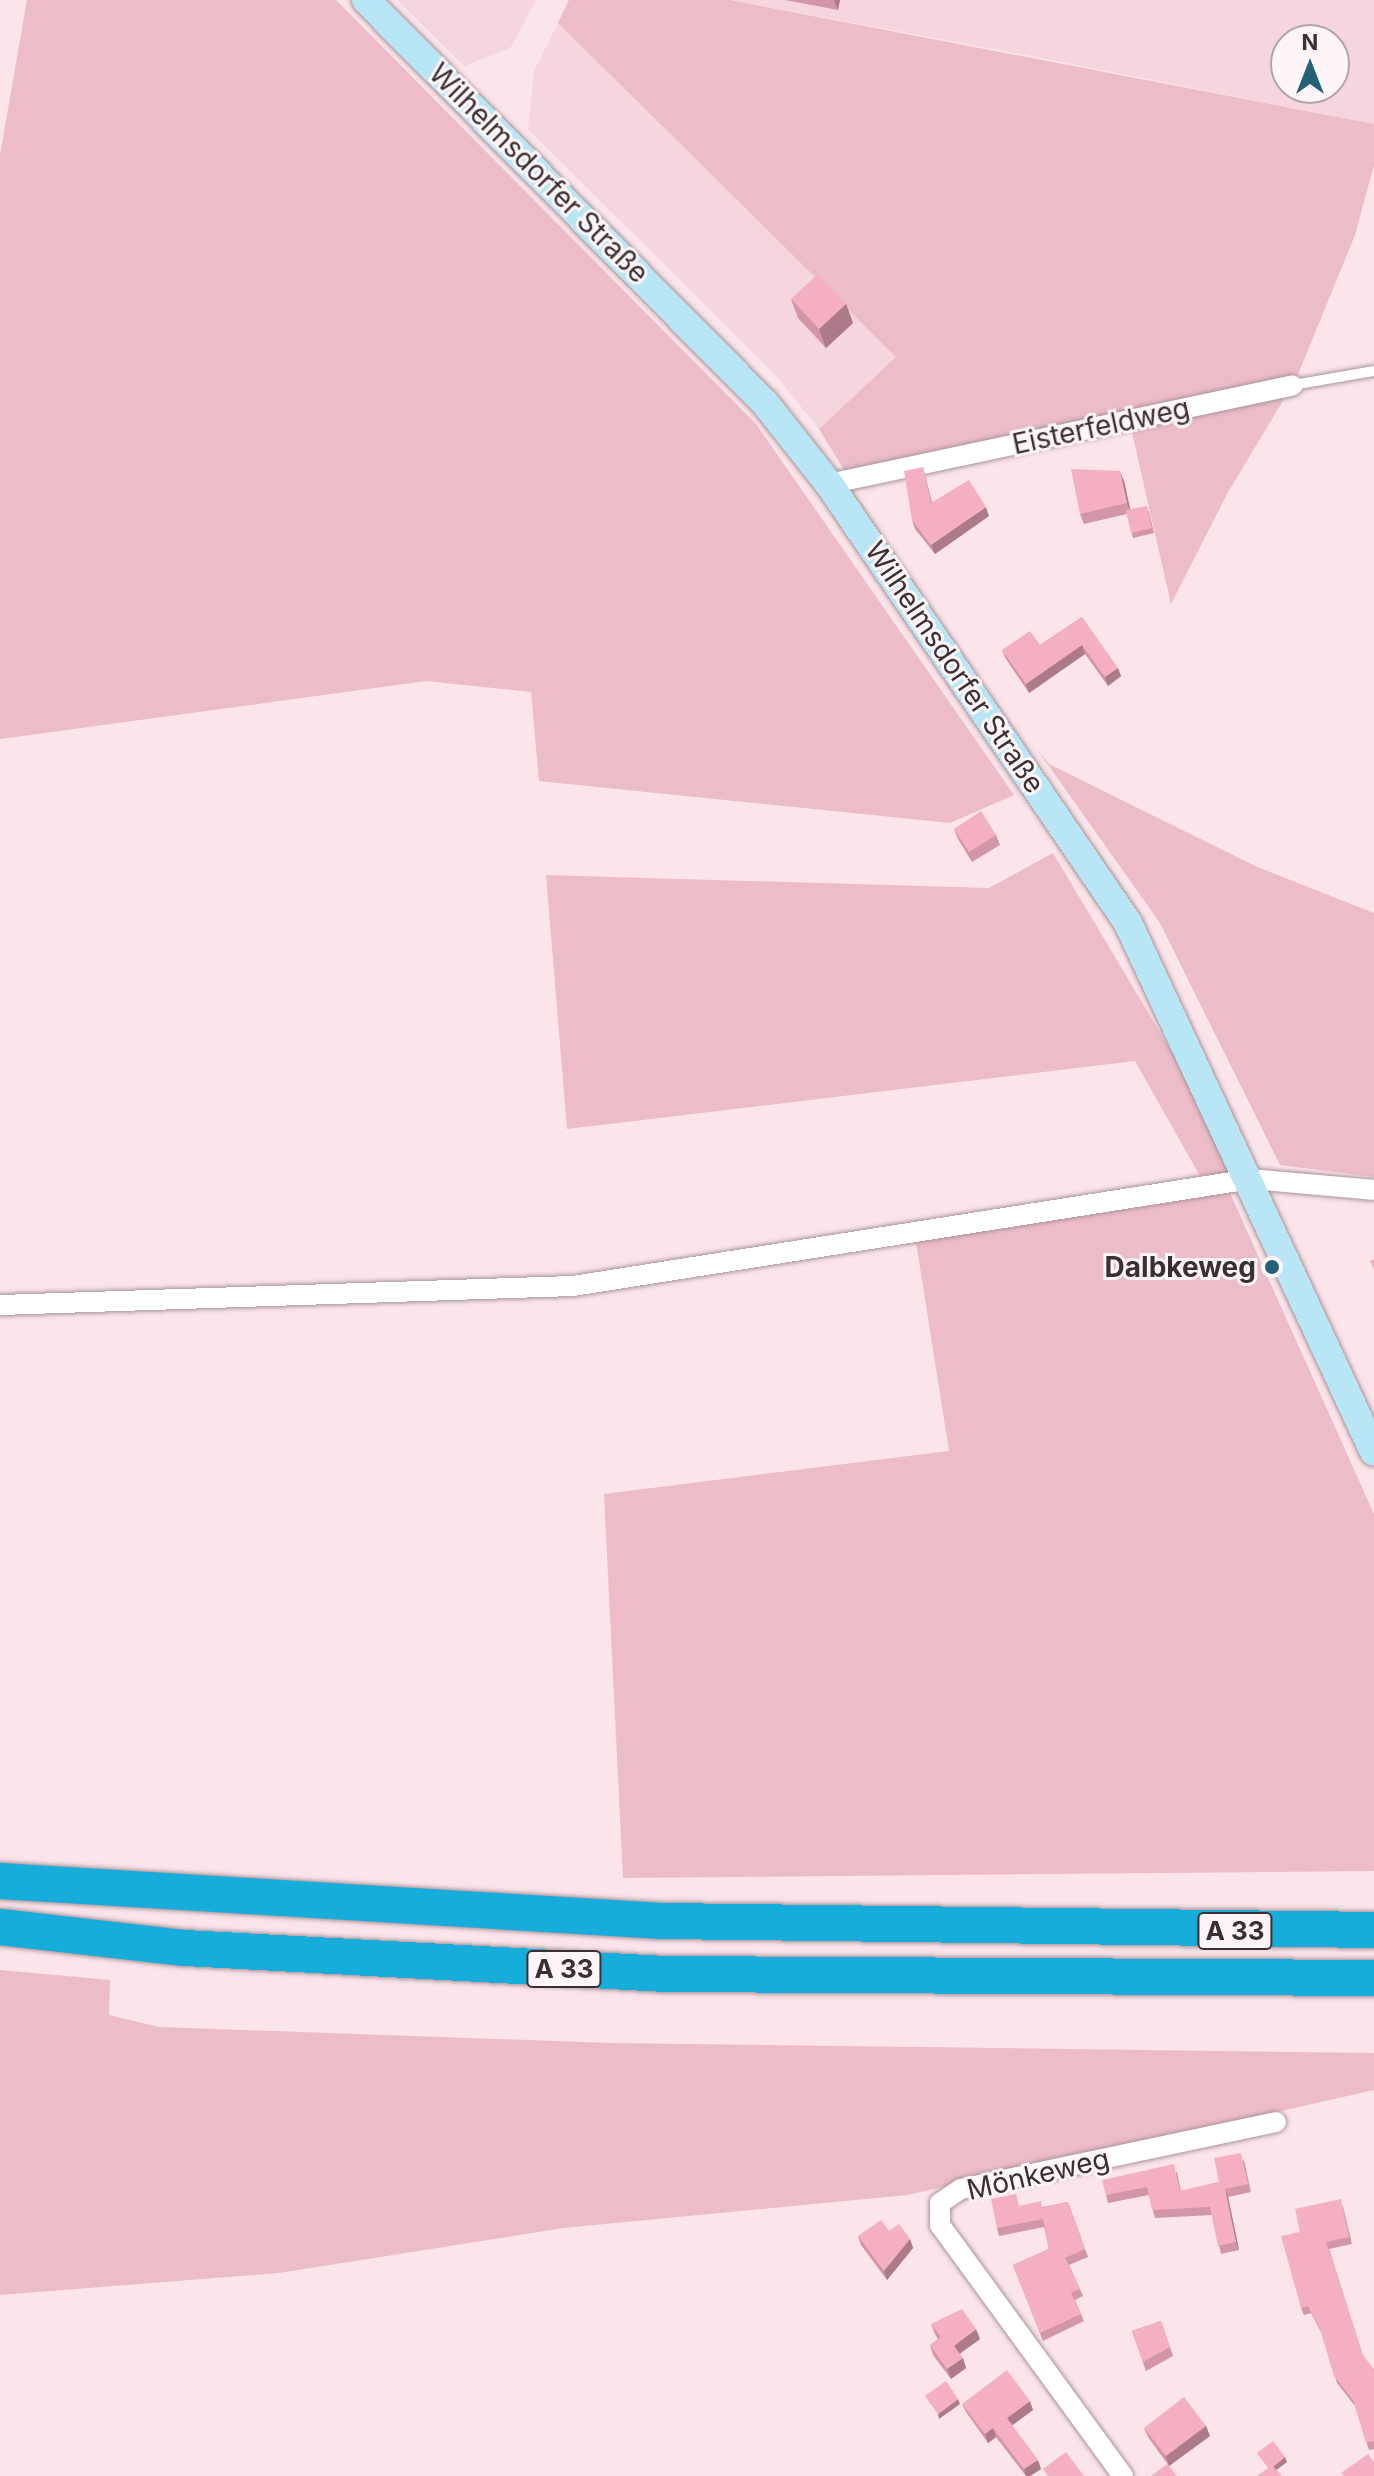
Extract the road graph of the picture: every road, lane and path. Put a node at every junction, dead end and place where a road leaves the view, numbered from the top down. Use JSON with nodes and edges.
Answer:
{"nodes":[{"id":1,"x":366,"y":0,"type":"edge"},
{"id":2,"x":1374,"y":371,"type":"edge"},
{"id":3,"x":1293,"y":385,"type":"joint"},
{"id":4,"x":829,"y":484,"type":"junction"},
{"id":5,"x":1251,"y":1179,"type":"junction"},
{"id":6,"x":1374,"y":1190,"type":"edge"},
{"id":7,"x":0,"y":1305,"type":"edge"},
{"id":8,"x":1374,"y":1452,"type":"edge"},
{"id":9,"x":0,"y":1881,"type":"edge"},
{"id":10,"x":0,"y":1927,"type":"edge"},
{"id":11,"x":1374,"y":1930,"type":"edge"},
{"id":12,"x":1374,"y":1978,"type":"edge"},
{"id":13,"x":1276,"y":2122,"type":"dead end"},
{"id":14,"x":1123,"y":2476,"type":"edge"}],
"edges":[{"from":1,"to":4,"type":"street","name":"Wilhelmsdorfer Straße"},
{"from":2,"to":3,"type":"lane","name":"Eisterfeldweg"},
{"from":3,"to":4,"type":"street","name":"Eisterfeldweg"},
{"from":4,"to":5,"type":"street","name":"Wilhelmsdorfer Straße"},
{"from":5,"to":6,"type":"street"},
{"from":5,"to":7,"type":"street"},
{"from":5,"to":8,"type":"street","name":"Wilhelmsdorfer Straße"},
{"from":9,"to":11,"type":"highway","number":"A 33"},
{"from":10,"to":12,"type":"highway","number":"A 33"},
{"from":13,"to":14,"type":"street","name":"Mönkeweg"}]}
